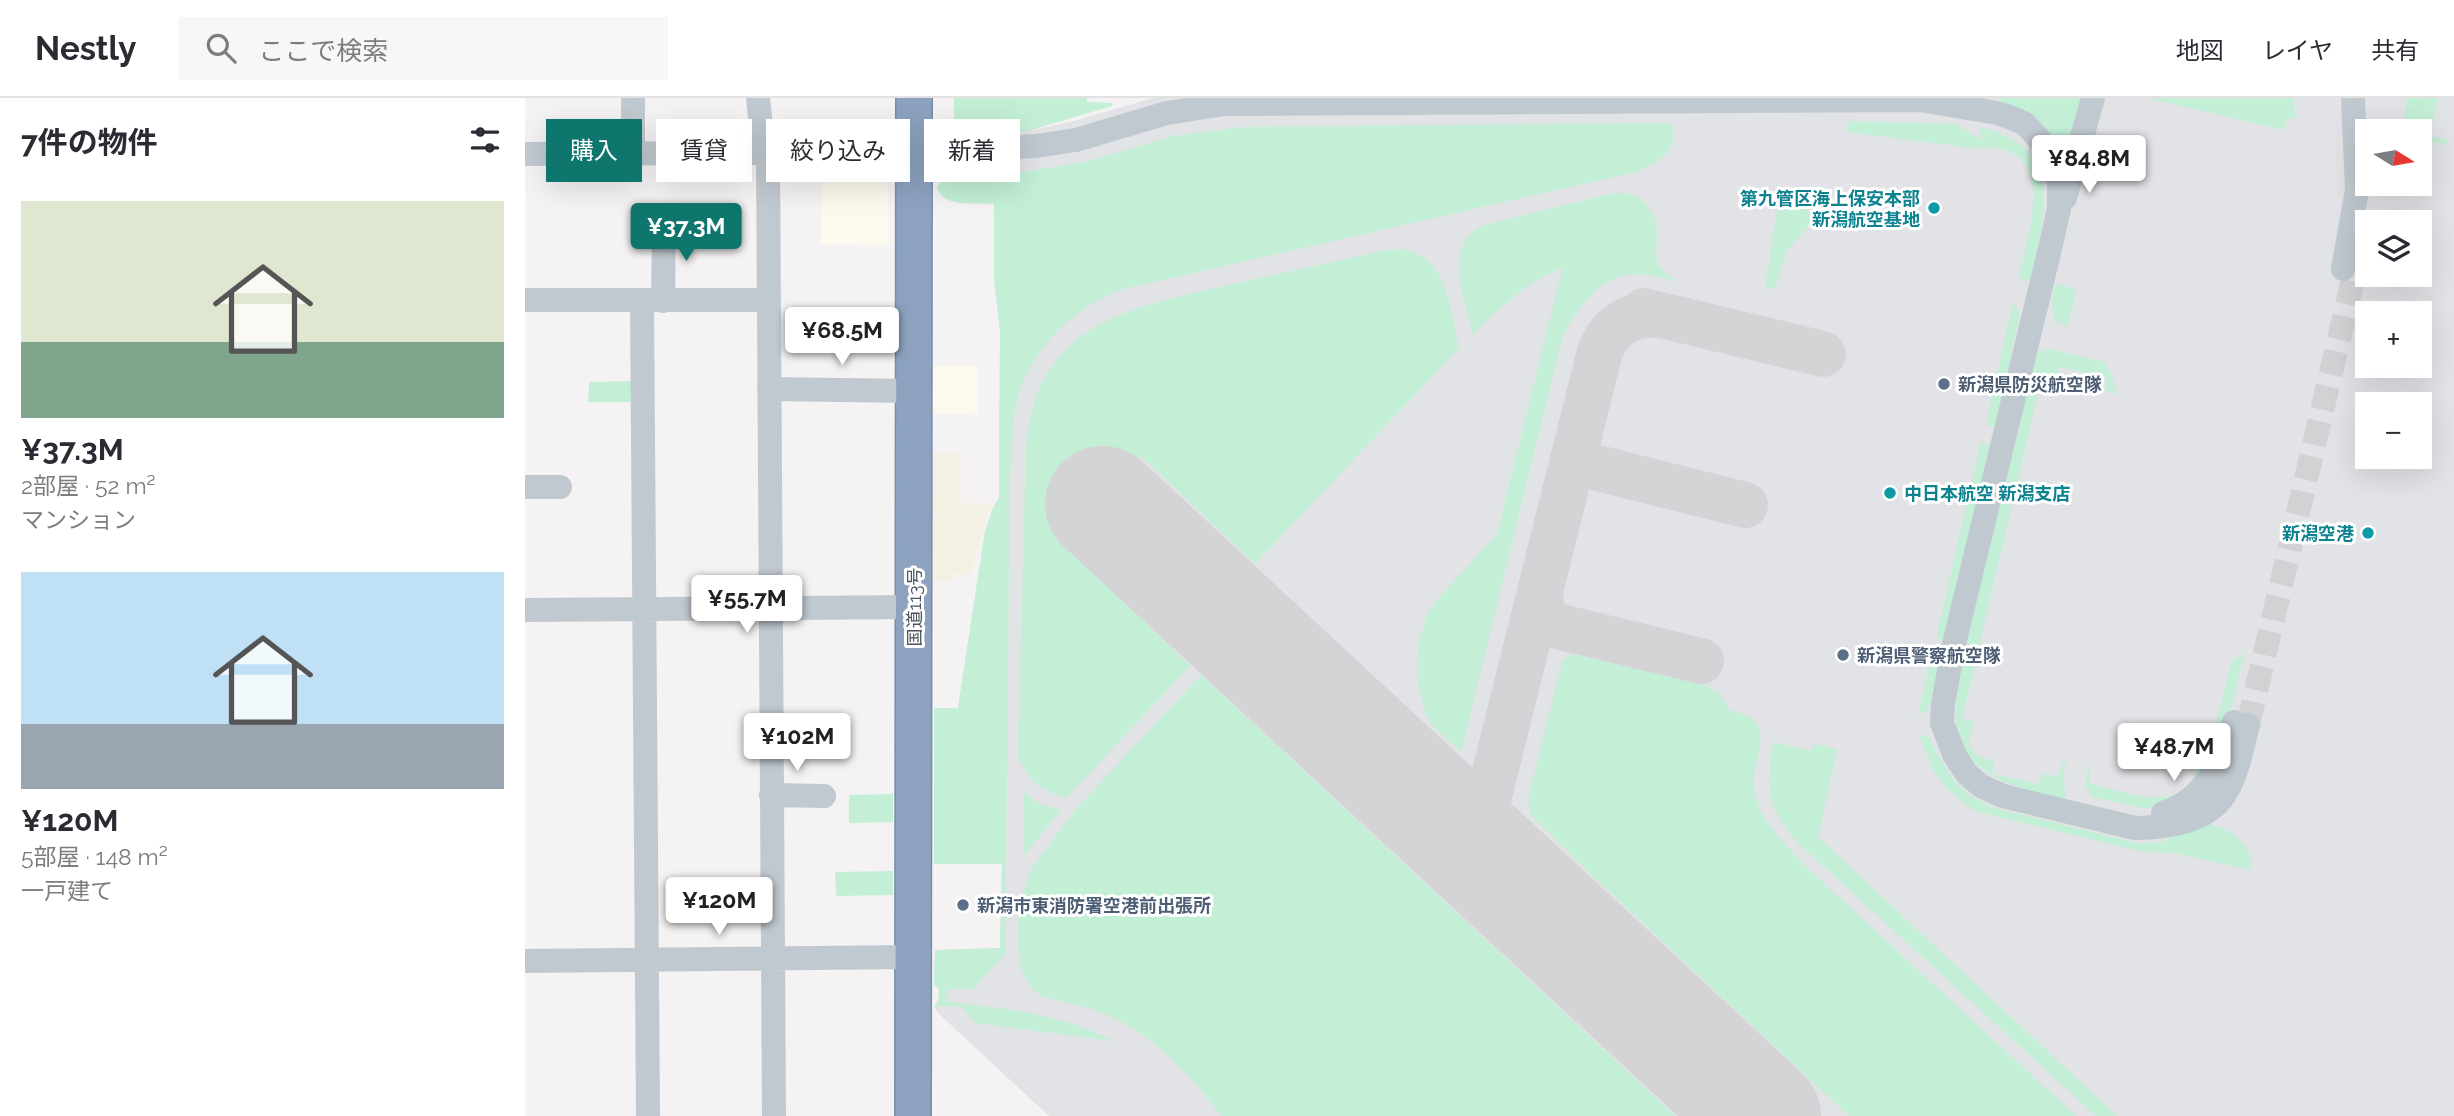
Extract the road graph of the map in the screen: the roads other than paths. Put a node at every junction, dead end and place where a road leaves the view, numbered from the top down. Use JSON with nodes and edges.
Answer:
{"nodes":[{"id":1,"x":633,"y":98,"type":"edge"},
{"id":2,"x":758,"y":98,"type":"edge"},
{"id":3,"x":914,"y":98,"type":"edge"},
{"id":4,"x":2093,"y":98,"type":"edge"},
{"id":5,"x":2353,"y":98,"type":"edge"},
{"id":6,"x":2365,"y":98,"type":"edge"},
{"id":7,"x":1928,"y":99,"type":"edge"},
{"id":8,"x":633,"y":119,"type":"edge"},
{"id":9,"x":2367,"y":119,"type":"edge"},
{"id":10,"x":2355,"y":144,"type":"edge"},
{"id":11,"x":910,"y":152,"type":"edge"},
{"id":12,"x":915,"y":152,"type":"junction"},
{"id":13,"x":642,"y":153,"type":"edge"},
{"id":14,"x":766,"y":153,"type":"joint"},
{"id":15,"x":525,"y":154,"type":"edge"},
{"id":16,"x":546,"y":154,"type":"edge"},
{"id":17,"x":766,"y":182,"type":"edge"},
{"id":18,"x":2356,"y":196,"type":"edge"},
{"id":19,"x":2365,"y":196,"type":"edge"},
{"id":20,"x":664,"y":225,"type":"dead end"},
{"id":21,"x":2043,"y":280,"type":"junction"},
{"id":22,"x":525,"y":300,"type":"edge"},
{"id":23,"x":768,"y":300,"type":"junction"},
{"id":24,"x":653,"y":301,"type":"junction"},
{"id":25,"x":769,"y":389,"type":"junction"},
{"id":26,"x":914,"y":391,"type":"junction"},
{"id":27,"x":525,"y":487,"type":"edge"},
{"id":28,"x":560,"y":487,"type":"dead end"},
{"id":29,"x":915,"y":607,"type":"junction"},
{"id":30,"x":770,"y":608,"type":"junction"},
{"id":31,"x":644,"y":609,"type":"junction"},
{"id":32,"x":525,"y":610,"type":"edge"},
{"id":33,"x":2080,"y":793,"type":"dead end"},
{"id":34,"x":771,"y":795,"type":"junction"},
{"id":35,"x":824,"y":796,"type":"dead end"},
{"id":36,"x":914,"y":957,"type":"junction"},
{"id":37,"x":772,"y":960,"type":"junction"},
{"id":38,"x":525,"y":961,"type":"edge"},
{"id":39,"x":647,"y":961,"type":"junction"},
{"id":40,"x":648,"y":1116,"type":"edge"},
{"id":41,"x":774,"y":1116,"type":"edge"},
{"id":42,"x":913,"y":1116,"type":"edge"}],
"edges":[{"from":1,"to":8,"type":"street"},
{"from":2,"to":14,"type":"street"},
{"from":3,"to":12,"type":"highway","name":"国道113号"},
{"from":4,"to":21,"type":"street"},
{"from":5,"to":10,"type":"street"},
{"from":6,"to":9,"type":"street"},
{"from":7,"to":12,"type":"street"},
{"from":7,"to":21,"type":"street"},
{"from":11,"to":12,"type":"street"},
{"from":12,"to":26,"type":"highway","name":"国道113号"},
{"from":13,"to":14,"type":"street"},
{"from":15,"to":16,"type":"street"},
{"from":17,"to":23,"type":"street"},
{"from":18,"to":19,"type":"street"},
{"from":20,"to":24,"type":"street"},
{"from":21,"to":33,"type":"street"},
{"from":22,"to":24,"type":"street"},
{"from":23,"to":24,"type":"street"},
{"from":23,"to":25,"type":"street"},
{"from":24,"to":31,"type":"street"},
{"from":25,"to":26,"type":"street"},
{"from":25,"to":30,"type":"street"},
{"from":26,"to":29,"type":"highway","name":"国道113号"},
{"from":27,"to":28,"type":"street"},
{"from":29,"to":30,"type":"street"},
{"from":29,"to":36,"type":"highway","name":"国道113号"},
{"from":30,"to":31,"type":"street"},
{"from":30,"to":34,"type":"street"},
{"from":31,"to":32,"type":"street"},
{"from":31,"to":39,"type":"street"},
{"from":34,"to":35,"type":"street"},
{"from":34,"to":37,"type":"street"},
{"from":36,"to":37,"type":"street"},
{"from":36,"to":42,"type":"highway","name":"国道113号"},
{"from":37,"to":39,"type":"street"},
{"from":37,"to":41,"type":"street"},
{"from":38,"to":39,"type":"street"},
{"from":39,"to":40,"type":"street"}]}
